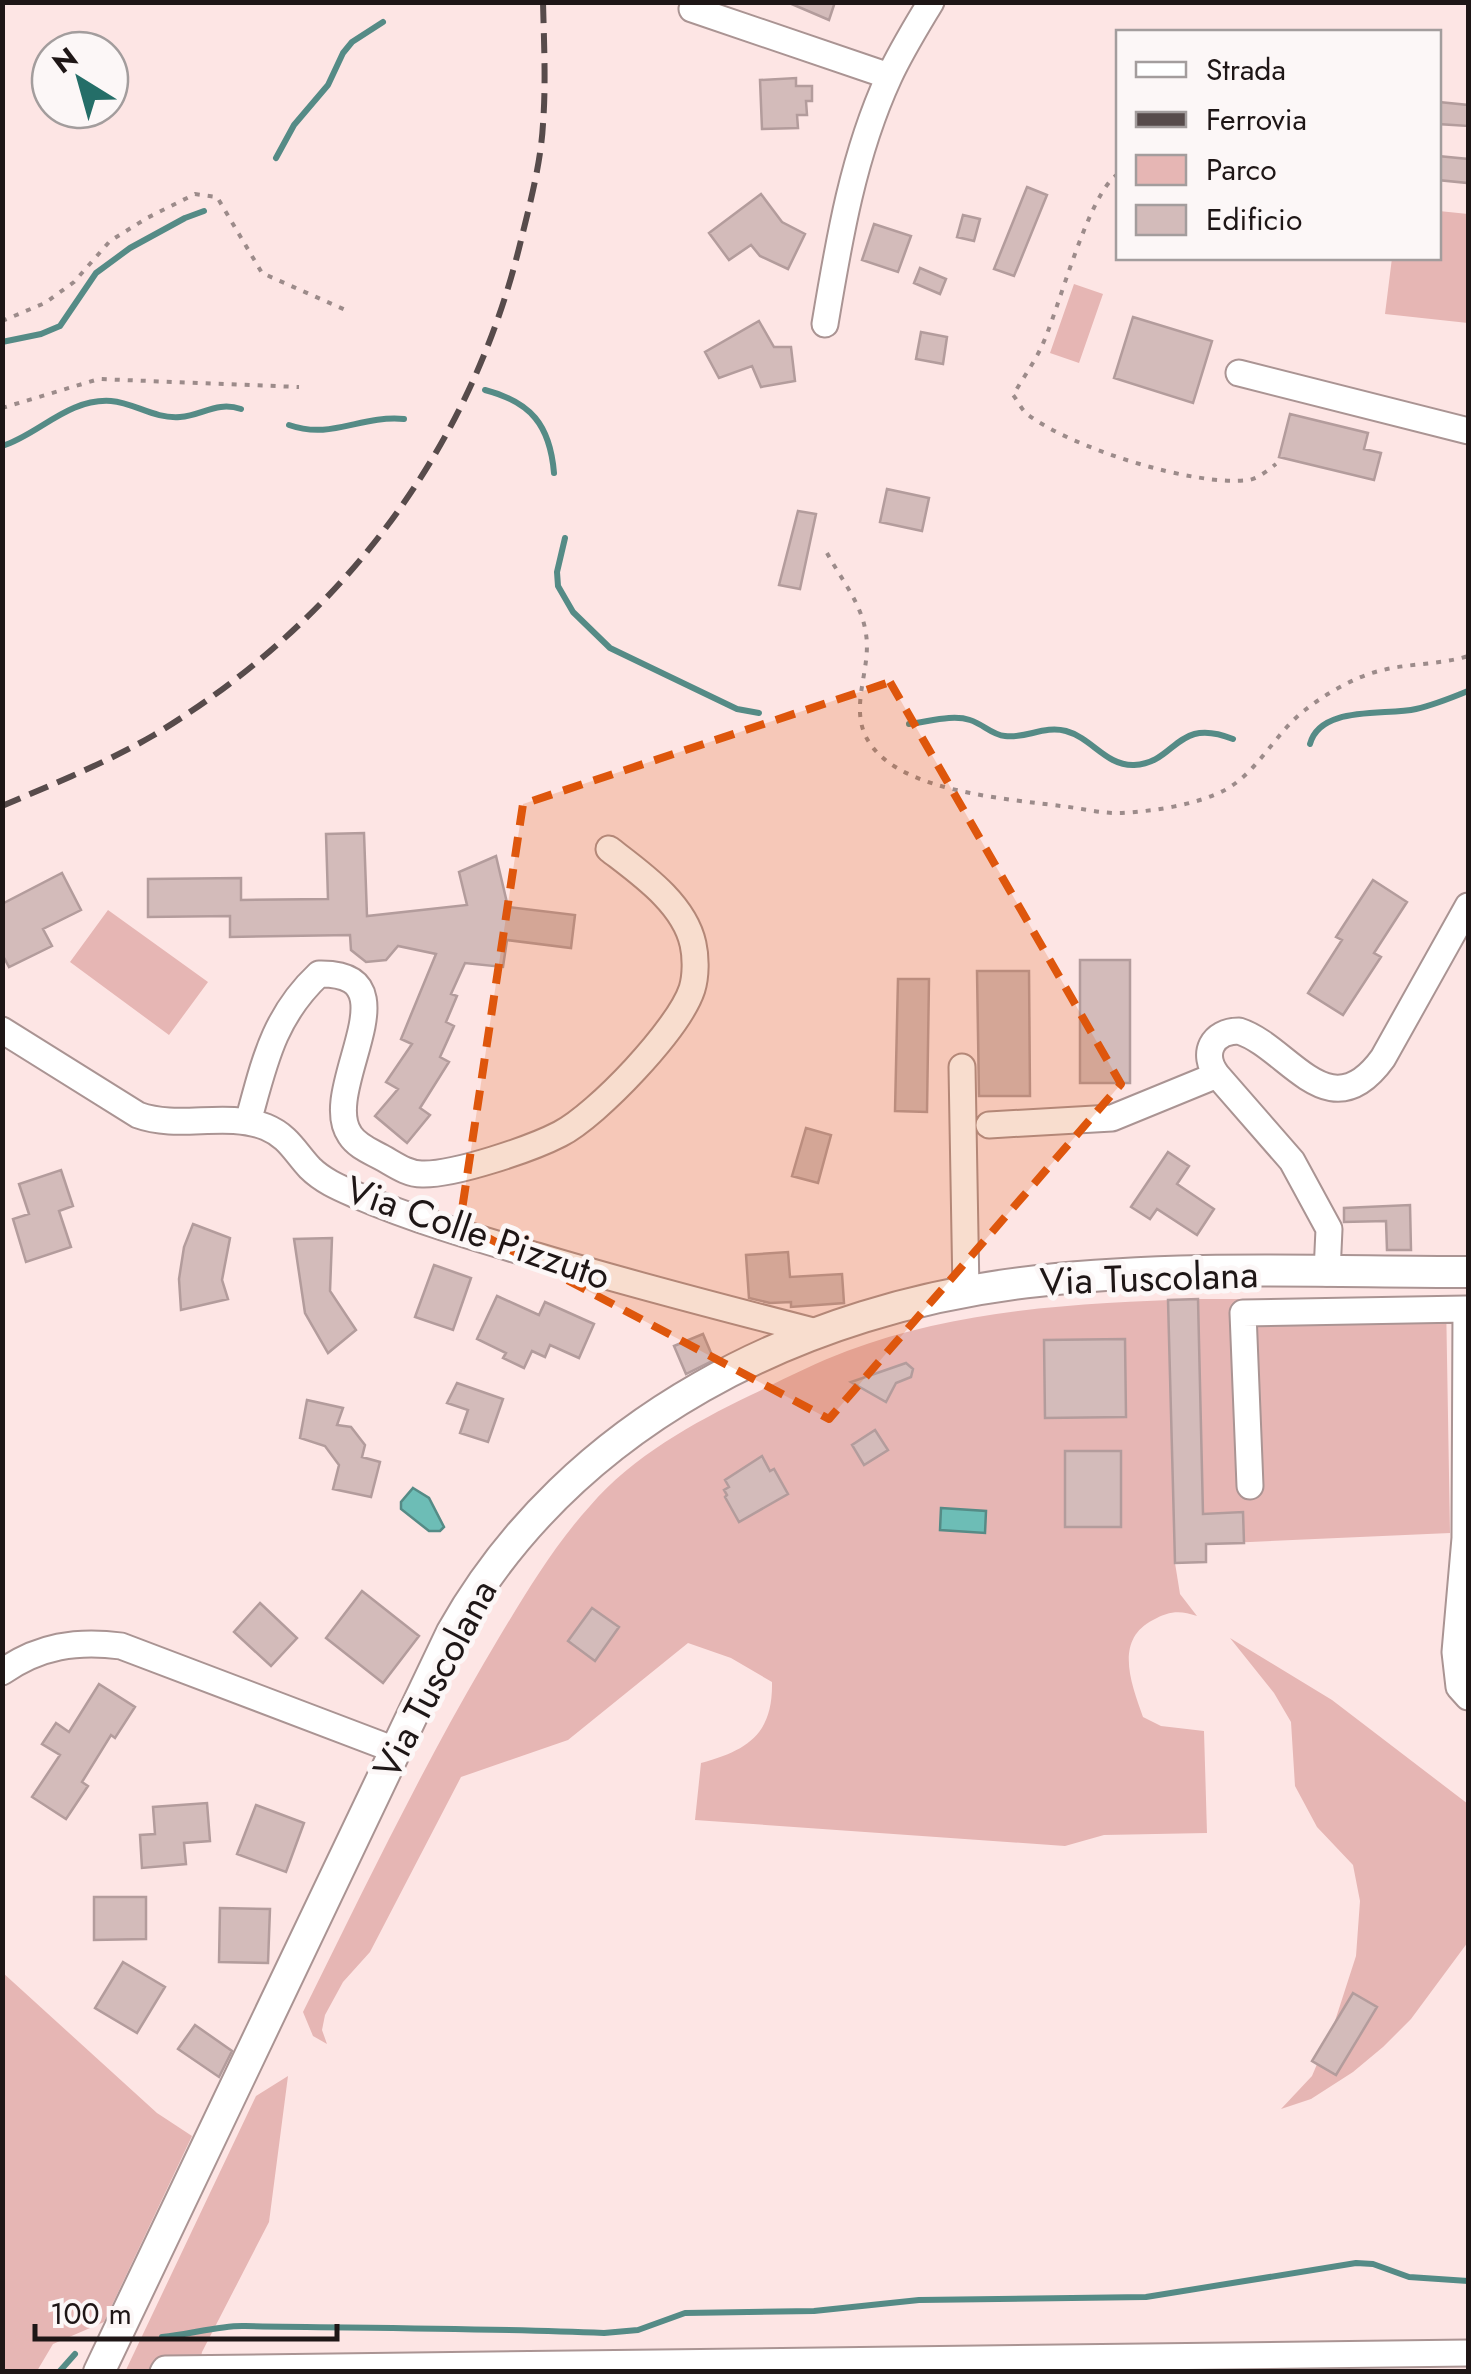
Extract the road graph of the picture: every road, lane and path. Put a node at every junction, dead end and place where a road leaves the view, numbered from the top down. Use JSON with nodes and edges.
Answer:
{"nodes":[{"id":1,"x":930,"y":2,"type":"edge"},
{"id":2,"x":692,"y":9,"type":"dead end"},
{"id":3,"x":889,"y":76,"type":"junction"},
{"id":4,"x":1116,"y":175,"type":"edge"},
{"id":5,"x":350,"y":312,"type":"dead end"},
{"id":6,"x":2,"y":321,"type":"edge"},
{"id":7,"x":825,"y":324,"type":"dead end"},
{"id":8,"x":1239,"y":374,"type":"dead end"},
{"id":9,"x":299,"y":387,"type":"dead end"},
{"id":10,"x":2,"y":408,"type":"edge"},
{"id":11,"x":1468,"y":432,"type":"edge"},
{"id":12,"x":1276,"y":464,"type":"dead end"},
{"id":13,"x":827,"y":553,"type":"dead end"},
{"id":14,"x":1468,"y":656,"type":"edge"},
{"id":15,"x":609,"y":849,"type":"dead end"},
{"id":16,"x":1468,"y":906,"type":"edge"},
{"id":17,"x":2,"y":1030,"type":"edge"},
{"id":18,"x":962,"y":1067,"type":"dead end"},
{"id":19,"x":1217,"y":1076,"type":"junction"},
{"id":20,"x":248,"y":1122,"type":"junction"},
{"id":21,"x":989,"y":1125,"type":"dead end"},
{"id":22,"x":1450,"y":1267,"type":"edge"},
{"id":23,"x":1327,"y":1272,"type":"junction"},
{"id":24,"x":966,"y":1292,"type":"junction"},
{"id":25,"x":1467,"y":1309,"type":"edge"},
{"id":26,"x":817,"y":1332,"type":"junction"},
{"id":27,"x":1250,"y":1486,"type":"dead end"},
{"id":28,"x":2,"y":1672,"type":"edge"},
{"id":29,"x":1468,"y":1697,"type":"edge"},
{"id":30,"x":395,"y":1750,"type":"junction"},
{"id":31,"x":1468,"y":2354,"type":"edge"},
{"id":32,"x":99,"y":2372,"type":"edge"},
{"id":33,"x":163,"y":2372,"type":"edge"}],
"edges":[{"from":1,"to":3,"type":"street"},
{"from":2,"to":3,"type":"street"},
{"from":3,"to":7,"type":"street"},
{"from":4,"to":12,"type":"path"},
{"from":5,"to":6,"type":"path"},
{"from":8,"to":11,"type":"street"},
{"from":9,"to":10,"type":"path"},
{"from":13,"to":14,"type":"path"},
{"from":15,"to":20,"type":"street"},
{"from":16,"to":19,"type":"street"},
{"from":17,"to":20,"type":"street","name":"Via Colle Pizzuto"},
{"from":18,"to":24,"type":"street"},
{"from":19,"to":21,"type":"street"},
{"from":19,"to":23,"type":"street"},
{"from":20,"to":26,"type":"street","name":"Via Colle Pizzuto"},
{"from":22,"to":23,"type":"main road","name":"Via Tuscolana"},
{"from":23,"to":24,"type":"main road","name":"Via Tuscolana"},
{"from":24,"to":26,"type":"main road","name":"Via Tuscolana"},
{"from":25,"to":27,"type":"street"},
{"from":25,"to":29,"type":"street"},
{"from":26,"to":30,"type":"main road","name":"Via Tuscolana"},
{"from":28,"to":30,"type":"street"},
{"from":30,"to":32,"type":"main road","name":"Via Tuscolana"},
{"from":31,"to":33,"type":"street"}]}
